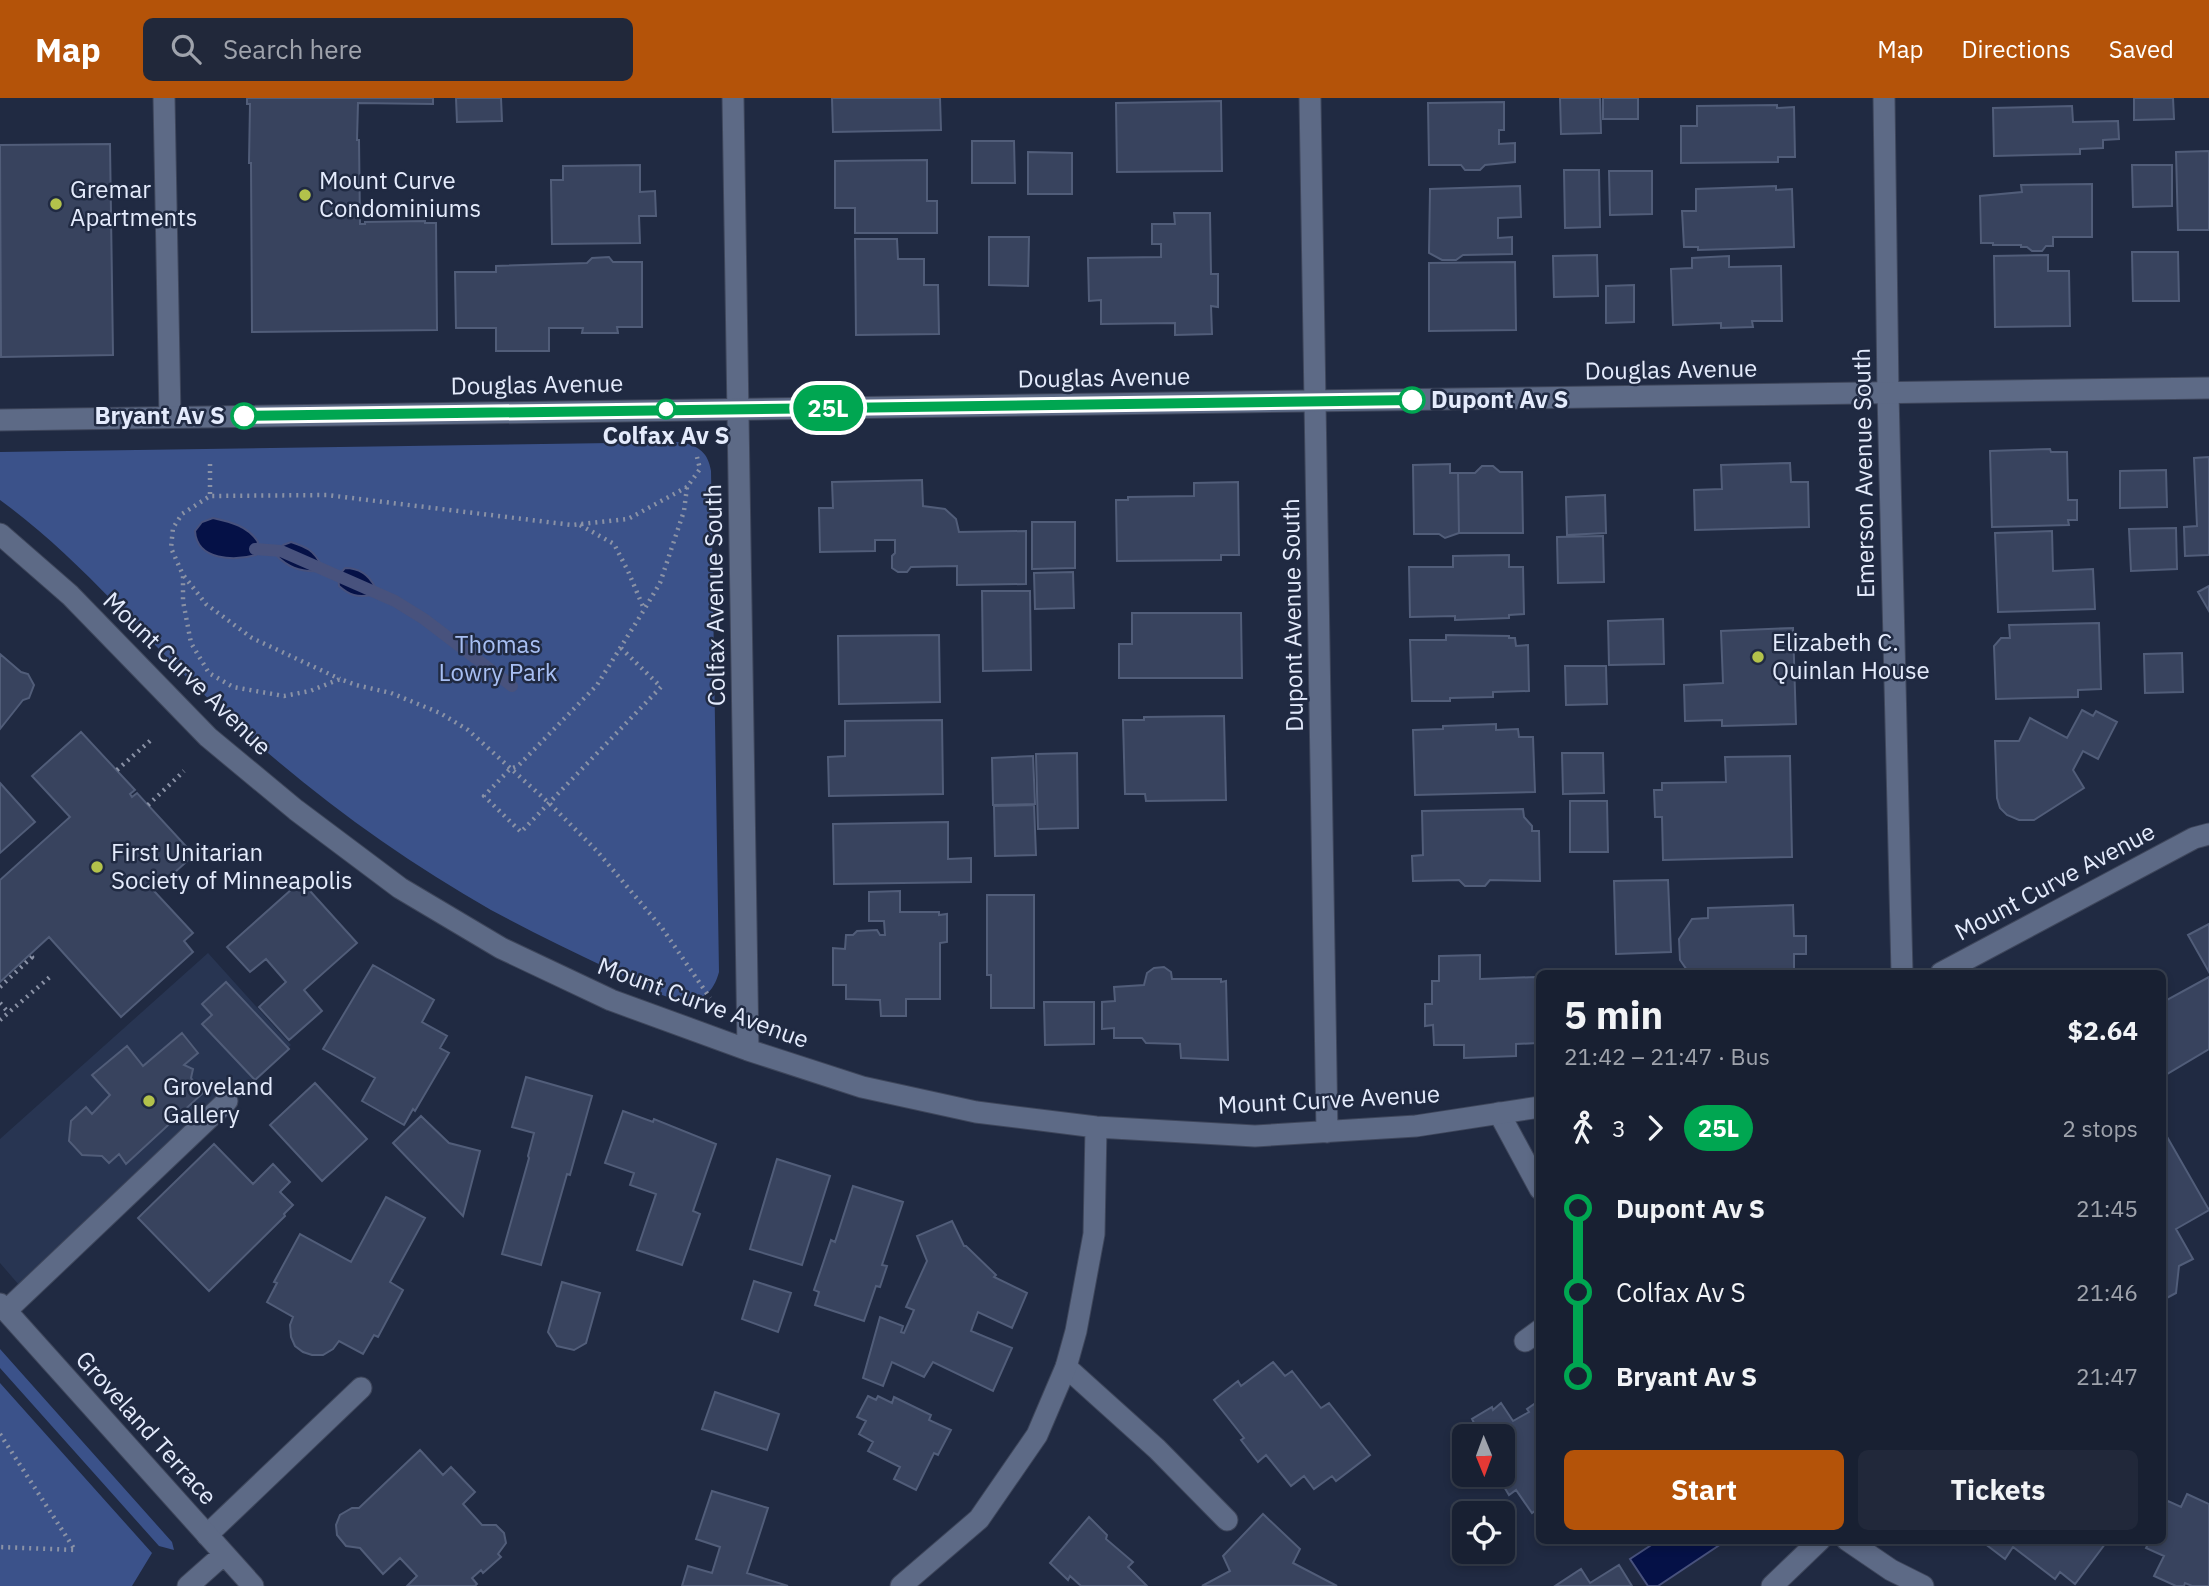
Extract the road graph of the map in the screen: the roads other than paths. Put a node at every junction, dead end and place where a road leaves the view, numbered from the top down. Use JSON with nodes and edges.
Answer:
{"nodes":[{"id":1,"x":163,"y":98,"type":"edge"},
{"id":2,"x":733,"y":98,"type":"edge"},
{"id":3,"x":1310,"y":98,"type":"edge"},
{"id":4,"x":1884,"y":98,"type":"edge"},
{"id":5,"x":2209,"y":388,"type":"edge"},
{"id":6,"x":1888,"y":393,"type":"junction"},
{"id":7,"x":1315,"y":402,"type":"junction"},
{"id":8,"x":738,"y":410,"type":"junction"},
{"id":9,"x":170,"y":417,"type":"junction"},
{"id":10,"x":0,"y":420,"type":"edge"},
{"id":11,"x":0,"y":534,"type":"edge"},
{"id":12,"x":2204,"y":832,"type":"edge"},
{"id":13,"x":1902,"y":970,"type":"edge"},
{"id":14,"x":1947,"y":970,"type":"edge"},
{"id":15,"x":748,"y":1050,"type":"junction"},
{"id":16,"x":228,"y":1101,"type":"dead end"},
{"id":17,"x":1536,"y":1108,"type":"edge"},
{"id":18,"x":1499,"y":1113,"type":"junction"},
{"id":19,"x":1096,"y":1127,"type":"junction"},
{"id":20,"x":1327,"y":1132,"type":"junction"},
{"id":21,"x":1536,"y":1182,"type":"edge"},
{"id":22,"x":3,"y":1308,"type":"edge"},
{"id":23,"x":1066,"y":1367,"type":"junction"},
{"id":24,"x":361,"y":1388,"type":"dead end"},
{"id":25,"x":1227,"y":1520,"type":"dead end"},
{"id":26,"x":207,"y":1535,"type":"junction"},
{"id":27,"x":1816,"y":1544,"type":"edge"},
{"id":28,"x":1853,"y":1544,"type":"edge"},
{"id":29,"x":223,"y":1555,"type":"junction"},
{"id":30,"x":188,"y":1586,"type":"edge"},
{"id":31,"x":254,"y":1586,"type":"edge"},
{"id":32,"x":901,"y":1586,"type":"edge"},
{"id":33,"x":1772,"y":1586,"type":"edge"},
{"id":34,"x":1923,"y":1586,"type":"edge"}],
"edges":[{"from":1,"to":9,"type":"street"},
{"from":2,"to":8,"type":"street","name":"Colfax Avenue South"},
{"from":3,"to":7,"type":"street","name":"Dupont Avenue South"},
{"from":4,"to":6,"type":"street","name":"Emerson Avenue South"},
{"from":5,"to":6,"type":"street","name":"Douglas Avenue"},
{"from":6,"to":7,"type":"street","name":"Douglas Avenue"},
{"from":6,"to":13,"type":"street","name":"Emerson Avenue South"},
{"from":7,"to":8,"type":"street","name":"Douglas Avenue"},
{"from":7,"to":20,"type":"street","name":"Dupont Avenue South"},
{"from":8,"to":9,"type":"street","name":"Douglas Avenue"},
{"from":8,"to":15,"type":"street","name":"Colfax Avenue South"},
{"from":9,"to":10,"type":"street","name":"Douglas Avenue"},
{"from":11,"to":15,"type":"street","name":"Mount Curve Avenue"},
{"from":12,"to":14,"type":"street","name":"Mount Curve Avenue"},
{"from":15,"to":19,"type":"street","name":"Mount Curve Avenue"},
{"from":16,"to":22,"type":"street"},
{"from":17,"to":18,"type":"street","name":"Mount Curve Avenue"},
{"from":18,"to":20,"type":"street","name":"Mount Curve Avenue"},
{"from":18,"to":21,"type":"street"},
{"from":19,"to":20,"type":"street","name":"Mount Curve Avenue"},
{"from":19,"to":23,"type":"street"},
{"from":22,"to":26,"type":"street","name":"Groveland Terrace"},
{"from":23,"to":25,"type":"street"},
{"from":23,"to":32,"type":"street"},
{"from":24,"to":26,"type":"street"},
{"from":26,"to":29,"type":"street","name":"Groveland Terrace"},
{"from":27,"to":33,"type":"street"},
{"from":28,"to":34,"type":"street"},
{"from":29,"to":30,"type":"street"},
{"from":29,"to":31,"type":"street","name":"Groveland Terrace"}]}
